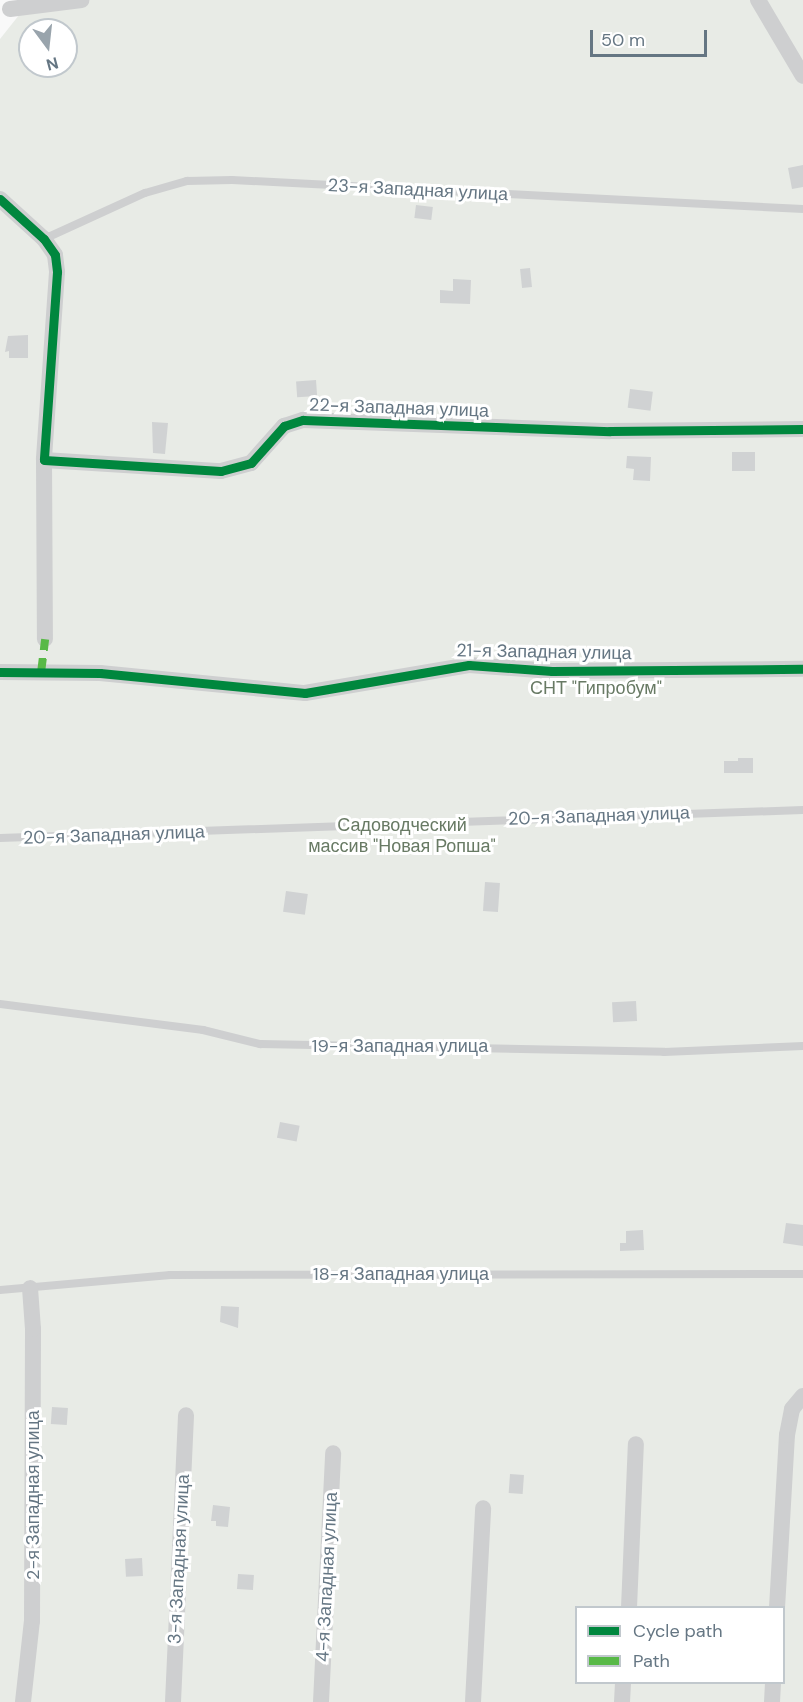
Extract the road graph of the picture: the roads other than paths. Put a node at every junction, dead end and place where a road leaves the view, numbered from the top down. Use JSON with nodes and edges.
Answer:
{"nodes":[{"id":1,"x":81,"y":0,"type":"edge"},
{"id":2,"x":758,"y":0,"type":"edge"},
{"id":3,"x":9,"y":10,"type":"edge"},
{"id":4,"x":803,"y":76,"type":"edge"},
{"id":5,"x":0,"y":199,"type":"edge"},
{"id":6,"x":803,"y":209,"type":"edge"},
{"id":7,"x":44,"y":239,"type":"junction"},
{"id":8,"x":803,"y":429,"type":"edge"},
{"id":9,"x":44,"y":460,"type":"junction"},
{"id":10,"x":45,"y":639,"type":"dead end"},
{"id":11,"x":803,"y":669,"type":"edge"},
{"id":12,"x":0,"y":672,"type":"edge"},
{"id":13,"x":803,"y":810,"type":"edge"},
{"id":14,"x":0,"y":838,"type":"edge"},
{"id":15,"x":0,"y":1004,"type":"edge"},
{"id":16,"x":803,"y":1046,"type":"edge"},
{"id":17,"x":803,"y":1274,"type":"edge"},
{"id":18,"x":30,"y":1288,"type":"junction"},
{"id":19,"x":0,"y":1290,"type":"edge"},
{"id":20,"x":803,"y":1396,"type":"edge"},
{"id":21,"x":186,"y":1415,"type":"dead end"},
{"id":22,"x":636,"y":1444,"type":"dead end"},
{"id":23,"x":333,"y":1453,"type":"dead end"},
{"id":24,"x":483,"y":1508,"type":"dead end"},
{"id":25,"x":629,"y":1606,"type":"edge"},
{"id":26,"x":777,"y":1606,"type":"edge"},
{"id":27,"x":623,"y":1684,"type":"edge"},
{"id":28,"x":773,"y":1684,"type":"edge"},
{"id":29,"x":23,"y":1702,"type":"edge"},
{"id":30,"x":173,"y":1702,"type":"edge"},
{"id":31,"x":321,"y":1702,"type":"edge"},
{"id":32,"x":473,"y":1702,"type":"edge"},
{"id":33,"x":622,"y":1702,"type":"edge"},
{"id":34,"x":772,"y":1702,"type":"edge"}],
"edges":[{"from":1,"to":3,"type":"street"},
{"from":2,"to":4,"type":"street"},
{"from":5,"to":7,"type":"street"},
{"from":6,"to":7,"type":"lane","name":"23-я Западная улица"},
{"from":7,"to":9,"type":"street"},
{"from":8,"to":9,"type":"street","name":"22-я Западная улица"},
{"from":9,"to":10,"type":"street"},
{"from":11,"to":12,"type":"street","name":"21-я Западная улица"},
{"from":13,"to":14,"type":"lane","name":"20-я Западная улица"},
{"from":15,"to":16,"type":"lane","name":"19-я Западная улица"},
{"from":17,"to":18,"type":"lane","name":"18-я Западная улица"},
{"from":18,"to":19,"type":"lane","name":"18-я Западная улица"},
{"from":18,"to":29,"type":"street","name":"2-я Западная улица"},
{"from":20,"to":26,"type":"street"},
{"from":21,"to":30,"type":"street","name":"3-я Западная улица"},
{"from":22,"to":25,"type":"street"},
{"from":23,"to":31,"type":"street","name":"4-я Западная улица"},
{"from":24,"to":32,"type":"street"},
{"from":27,"to":33,"type":"street"},
{"from":28,"to":34,"type":"street"}]}
